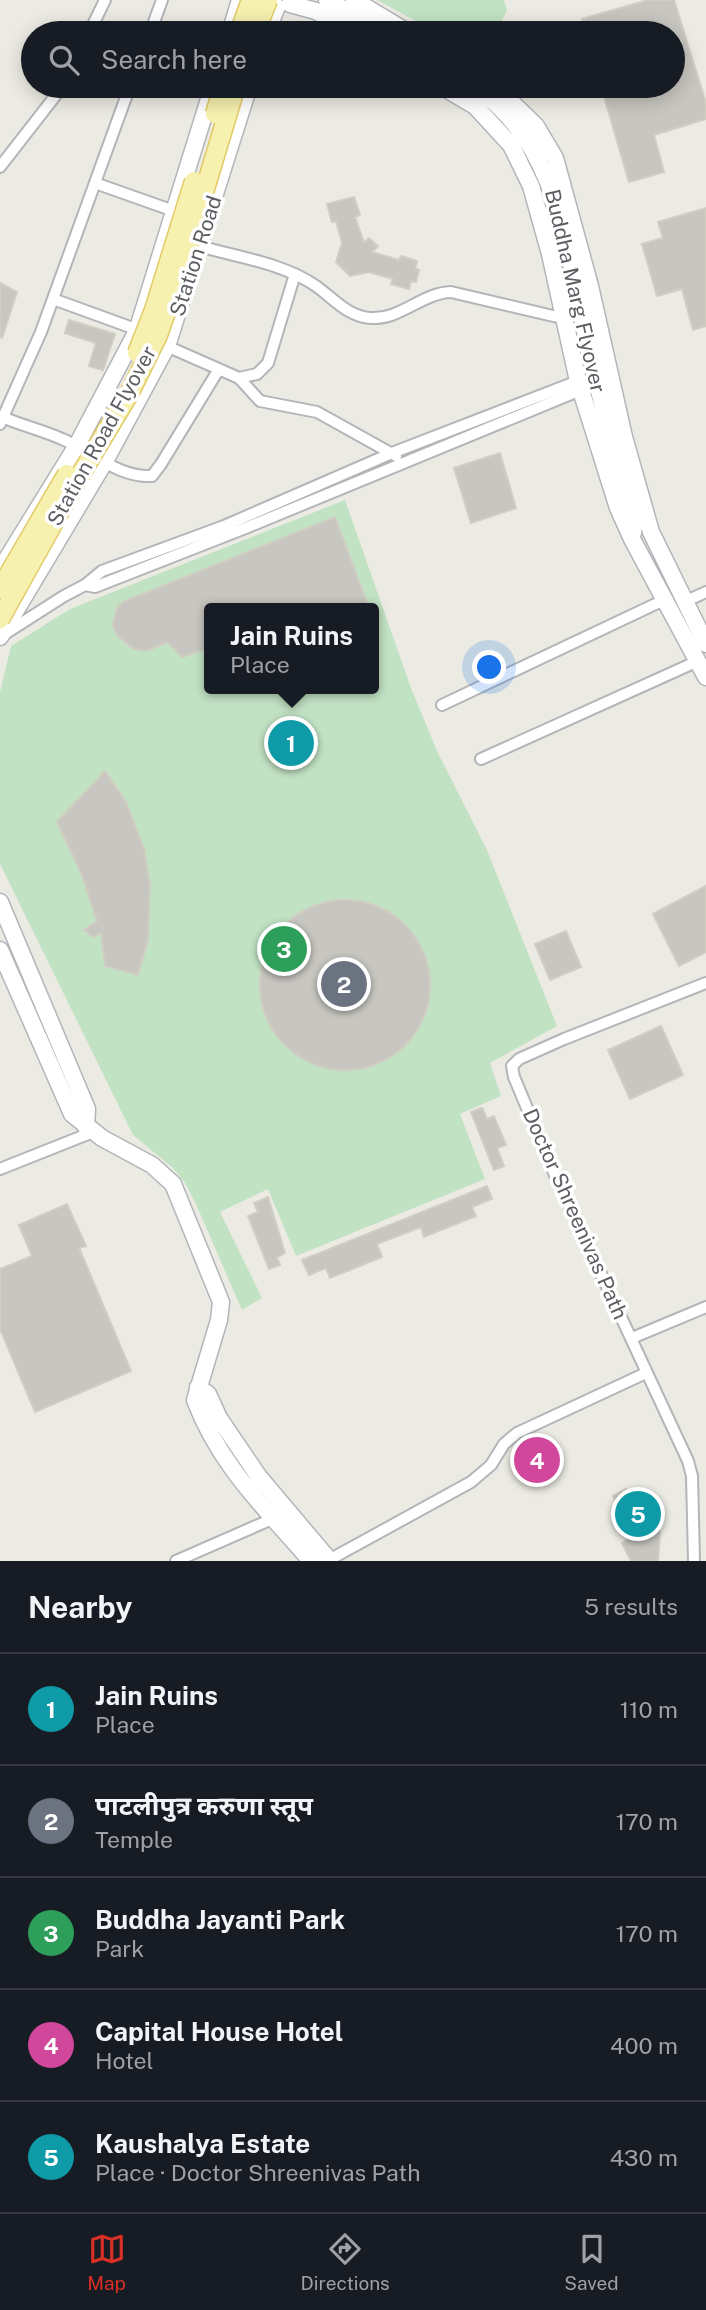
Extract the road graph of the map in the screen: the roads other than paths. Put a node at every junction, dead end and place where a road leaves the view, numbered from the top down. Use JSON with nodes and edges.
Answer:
{"nodes":[{"id":1,"x":104,"y":0,"type":"edge"},
{"id":2,"x":162,"y":0,"type":"edge"},
{"id":3,"x":240,"y":0,"type":"edge"},
{"id":4,"x":250,"y":0,"type":"edge"},
{"id":5,"x":327,"y":0,"type":"edge"},
{"id":6,"x":354,"y":0,"type":"edge"},
{"id":7,"x":283,"y":3,"type":"edge"},
{"id":8,"x":94,"y":21,"type":"edge"},
{"id":9,"x":154,"y":21,"type":"edge"},
{"id":10,"x":234,"y":21,"type":"edge"},
{"id":11,"x":243,"y":21,"type":"edge"},
{"id":12,"x":266,"y":21,"type":"edge"},
{"id":13,"x":273,"y":21,"type":"edge"},
{"id":14,"x":333,"y":21,"type":"edge"},
{"id":15,"x":365,"y":21,"type":"edge"},
{"id":16,"x":389,"y":21,"type":"edge"},
{"id":17,"x":54,"y":98,"type":"edge"},
{"id":18,"x":127,"y":98,"type":"edge"},
{"id":19,"x":210,"y":98,"type":"edge"},
{"id":20,"x":219,"y":98,"type":"edge"},
{"id":21,"x":232,"y":98,"type":"edge"},
{"id":22,"x":245,"y":98,"type":"edge"},
{"id":23,"x":461,"y":98,"type":"edge"},
{"id":24,"x":492,"y":98,"type":"edge"},
{"id":25,"x":507,"y":98,"type":"edge"},
{"id":26,"x":0,"y":167,"type":"edge"},
{"id":27,"x":95,"y":183,"type":"junction"},
{"id":28,"x":174,"y":211,"type":"junction"},
{"id":29,"x":200,"y":246,"type":"junction"},
{"id":30,"x":295,"y":274,"type":"junction"},
{"id":31,"x":53,"y":299,"type":"junction"},
{"id":32,"x":566,"y":319,"type":"junction"},
{"id":33,"x":137,"y":331,"type":"junction"},
{"id":34,"x":167,"y":346,"type":"junction"},
{"id":35,"x":219,"y":369,"type":"junction"},
{"id":36,"x":239,"y":378,"type":"junction"},
{"id":37,"x":580,"y":385,"type":"junction"},
{"id":38,"x":1,"y":420,"type":"edge"},
{"id":39,"x":76,"y":447,"type":"junction"},
{"id":40,"x":392,"y":453,"type":"junction"},
{"id":41,"x":104,"y":463,"type":"junction"},
{"id":42,"x":403,"y":463,"type":"junction"},
{"id":43,"x":295,"y":501,"type":"junction"},
{"id":44,"x":633,"y":513,"type":"junction"},
{"id":45,"x":651,"y":532,"type":"junction"},
{"id":46,"x":632,"y":539,"type":"junction"},
{"id":47,"x":0,"y":570,"type":"edge"},
{"id":48,"x":0,"y":589,"type":"edge"},
{"id":49,"x":706,"y":592,"type":"edge"},
{"id":50,"x":664,"y":600,"type":"junction"},
{"id":51,"x":684,"y":602,"type":"junction"},
{"id":52,"x":0,"y":620,"type":"edge"},
{"id":53,"x":0,"y":637,"type":"edge"},
{"id":54,"x":706,"y":644,"type":"edge"},
{"id":55,"x":698,"y":661,"type":"junction"},
{"id":56,"x":706,"y":677,"type":"edge"},
{"id":57,"x":442,"y":705,"type":"dead end"},
{"id":58,"x":481,"y":760,"type":"dead end"},
{"id":59,"x":0,"y":902,"type":"edge"},
{"id":60,"x":0,"y":950,"type":"edge"},
{"id":61,"x":706,"y":983,"type":"edge"},
{"id":62,"x":90,"y":1129,"type":"junction"},
{"id":63,"x":0,"y":1169,"type":"edge"},
{"id":64,"x":706,"y":1307,"type":"edge"},
{"id":65,"x":632,"y":1338,"type":"junction"},
{"id":66,"x":646,"y":1373,"type":"junction"},
{"id":67,"x":198,"y":1387,"type":"junction"},
{"id":68,"x":272,"y":1519,"type":"junction"},
{"id":69,"x":176,"y":1561,"type":"edge"},
{"id":70,"x":311,"y":1561,"type":"edge"},
{"id":71,"x":330,"y":1561,"type":"edge"},
{"id":72,"x":694,"y":1561,"type":"edge"}],
"edges":[{"from":1,"to":8,"type":"street"},
{"from":2,"to":9,"type":"street"},
{"from":3,"to":10,"type":"main road"},
{"from":4,"to":7,"type":"main road"},
{"from":4,"to":11,"type":"main road","bridge":true},
{"from":5,"to":15,"type":"main road"},
{"from":6,"to":16,"type":"main road"},
{"from":7,"to":12,"type":"main road","bridge":true},
{"from":7,"to":13,"type":"main road"},
{"from":7,"to":14,"type":"main road"},
{"from":17,"to":26,"type":"street"},
{"from":18,"to":27,"type":"street"},
{"from":19,"to":28,"type":"main road"},
{"from":20,"to":48,"type":"main road","name":"Station Road Flyover","bridge":true},
{"from":21,"to":52,"type":"main road","name":"Station Road Flyover","bridge":true},
{"from":22,"to":29,"type":"main road","name":"Station Road"},
{"from":23,"to":32,"type":"main road"},
{"from":24,"to":44,"type":"main road","name":"Buddha Marg Flyover"},
{"from":25,"to":45,"type":"main road"},
{"from":27,"to":28,"type":"street"},
{"from":27,"to":31,"type":"street"},
{"from":28,"to":33,"type":"main road"},
{"from":29,"to":30,"type":"street"},
{"from":29,"to":34,"type":"main road","name":"Station Road"},
{"from":30,"to":32,"type":"street"},
{"from":30,"to":36,"type":"street"},
{"from":31,"to":33,"type":"street"},
{"from":31,"to":38,"type":"street"},
{"from":32,"to":37,"type":"main road"},
{"from":33,"to":34,"type":"street"},
{"from":33,"to":39,"type":"main road"},
{"from":34,"to":35,"type":"street"},
{"from":34,"to":41,"type":"main road","name":"Station Road"},
{"from":35,"to":36,"type":"street"},
{"from":35,"to":41,"type":"street"},
{"from":36,"to":40,"type":"street"},
{"from":37,"to":40,"type":"street"},
{"from":37,"to":42,"type":"street"},
{"from":37,"to":46,"type":"main road"},
{"from":38,"to":39,"type":"street"},
{"from":39,"to":41,"type":"street"},
{"from":39,"to":47,"type":"main road"},
{"from":40,"to":42,"type":"street"},
{"from":40,"to":43,"type":"street"},
{"from":41,"to":53,"type":"main road","name":"Station Road"},
{"from":42,"to":43,"type":"street"},
{"from":43,"to":53,"type":"street"},
{"from":44,"to":45,"type":"main road"},
{"from":44,"to":46,"type":"main road","name":"Buddha Marg Flyover"},
{"from":45,"to":51,"type":"main road"},
{"from":46,"to":50,"type":"main road"},
{"from":49,"to":51,"type":"street"},
{"from":50,"to":55,"type":"main road"},
{"from":50,"to":57,"type":"street"},
{"from":51,"to":54,"type":"main road"},
{"from":55,"to":56,"type":"main road"},
{"from":55,"to":58,"type":"street"},
{"from":59,"to":62,"type":"main road"},
{"from":60,"to":62,"type":"main road"},
{"from":61,"to":65,"type":"street","name":"Doctor Shreenivas Path"},
{"from":62,"to":63,"type":"street"},
{"from":62,"to":67,"type":"main road"},
{"from":64,"to":65,"type":"street"},
{"from":65,"to":66,"type":"street","name":"Doctor Shreenivas Path"},
{"from":66,"to":71,"type":"street"},
{"from":66,"to":72,"type":"street","name":"Doctor Shreenivas Path"},
{"from":67,"to":68,"type":"main road"},
{"from":67,"to":71,"type":"main road"},
{"from":68,"to":69,"type":"street"},
{"from":68,"to":70,"type":"main road"}]}
